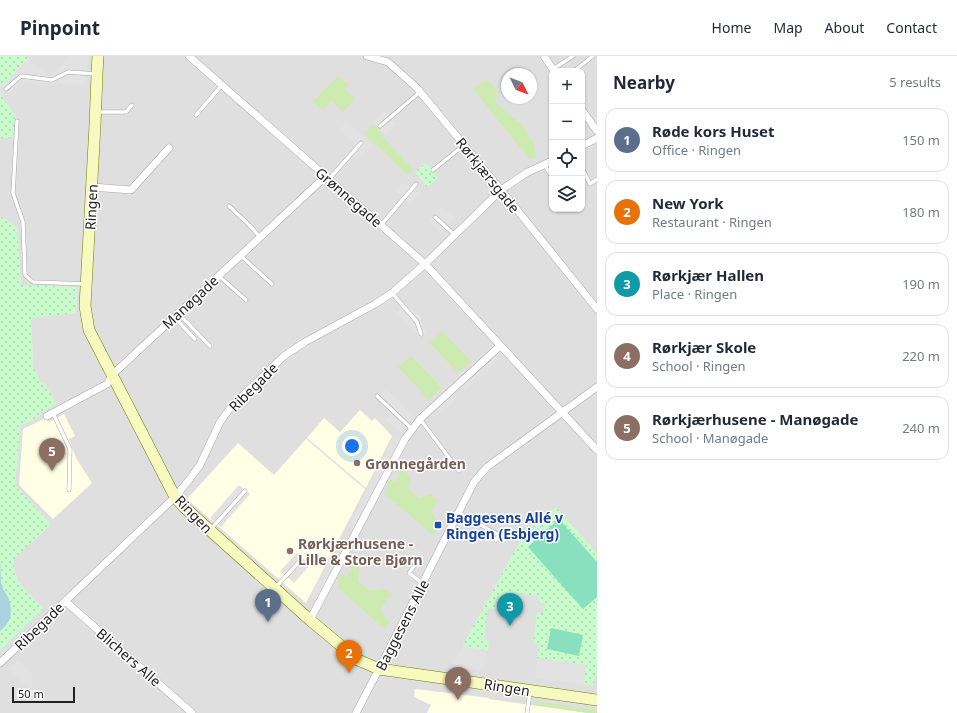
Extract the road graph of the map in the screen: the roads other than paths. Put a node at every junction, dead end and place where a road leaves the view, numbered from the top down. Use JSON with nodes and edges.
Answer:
{"nodes":[{"id":1,"x":98,"y":56,"type":"edge"},
{"id":2,"x":189,"y":56,"type":"edge"},
{"id":3,"x":367,"y":56,"type":"edge"},
{"id":4,"x":544,"y":56,"type":"edge"},
{"id":5,"x":573,"y":56,"type":"edge"},
{"id":6,"x":593,"y":56,"type":"edge"},
{"id":7,"x":388,"y":59,"type":"edge"},
{"id":8,"x":553,"y":68,"type":"edge"},
{"id":9,"x":557,"y":68,"type":"edge"},
{"id":10,"x":578,"y":68,"type":"edge"},
{"id":11,"x":97,"y":74,"type":"junction"},
{"id":12,"x":222,"y":85,"type":"junction"},
{"id":13,"x":6,"y":90,"type":"dead end"},
{"id":14,"x":420,"y":92,"type":"junction"},
{"id":15,"x":132,"y":105,"type":"dead end"},
{"id":16,"x":96,"y":112,"type":"junction"},
{"id":17,"x":585,"y":114,"type":"edge"},
{"id":18,"x":196,"y":115,"type":"dead end"},
{"id":19,"x":17,"y":121,"type":"dead end"},
{"id":20,"x":380,"y":126,"type":"dead end"},
{"id":21,"x":597,"y":131,"type":"edge"},
{"id":22,"x":597,"y":138,"type":"edge"},
{"id":23,"x":361,"y":143,"type":"dead end"},
{"id":24,"x":585,"y":144,"type":"edge"},
{"id":25,"x":464,"y":146,"type":"junction"},
{"id":26,"x":169,"y":148,"type":"dead end"},
{"id":27,"x":549,"y":162,"type":"edge"},
{"id":28,"x":544,"y":164,"type":"junction"},
{"id":29,"x":433,"y":170,"type":"dead end"},
{"id":30,"x":585,"y":174,"type":"edge"},
{"id":31,"x":551,"y":176,"type":"edge"},
{"id":32,"x":328,"y":178,"type":"junction"},
{"id":33,"x":597,"y":179,"type":"edge"},
{"id":34,"x":416,"y":184,"type":"dead end"},
{"id":35,"x":92,"y":187,"type":"junction"},
{"id":36,"x":501,"y":190,"type":"junction"},
{"id":37,"x":229,"y":206,"type":"dead end"},
{"id":38,"x":435,"y":217,"type":"dead end"},
{"id":39,"x":381,"y":225,"type":"junction"},
{"id":40,"x":455,"y":235,"type":"junction"},
{"id":41,"x":260,"y":237,"type":"junction"},
{"id":42,"x":241,"y":256,"type":"junction"},
{"id":43,"x":425,"y":264,"type":"junction"},
{"id":44,"x":219,"y":276,"type":"junction"},
{"id":45,"x":87,"y":284,"type":"junction"},
{"id":46,"x":272,"y":284,"type":"dead end"},
{"id":47,"x":392,"y":293,"type":"junction"},
{"id":48,"x":246,"y":300,"type":"dead end"},
{"id":49,"x":597,"y":309,"type":"edge"},
{"id":50,"x":176,"y":315,"type":"junction"},
{"id":51,"x":421,"y":334,"type":"dead end"},
{"id":52,"x":196,"y":339,"type":"dead end"},
{"id":53,"x":210,"y":346,"type":"dead end"},
{"id":54,"x":500,"y":346,"type":"junction"},
{"id":55,"x":112,"y":375,"type":"junction"},
{"id":56,"x":597,"y":387,"type":"edge"},
{"id":57,"x":377,"y":396,"type":"dead end"},
{"id":58,"x":562,"y":413,"type":"junction"},
{"id":59,"x":50,"y":415,"type":"joint"},
{"id":60,"x":420,"y":419,"type":"junction"},
{"id":61,"x":412,"y":429,"type":"junction"},
{"id":62,"x":597,"y":450,"type":"edge"},
{"id":63,"x":459,"y":471,"type":"dead end"},
{"id":64,"x":69,"y":490,"type":"dead end"},
{"id":65,"x":245,"y":491,"type":"dead end"},
{"id":66,"x":176,"y":497,"type":"junction"},
{"id":67,"x":459,"y":513,"type":"junction"},
{"id":68,"x":210,"y":531,"type":"junction"},
{"id":69,"x":496,"y":540,"type":"dead end"},
{"id":70,"x":420,"y":558,"type":"dead end"},
{"id":71,"x":300,"y":561,"type":"dead end"},
{"id":72,"x":423,"y":584,"type":"junction"},
{"id":73,"x":275,"y":588,"type":"junction"},
{"id":74,"x":65,"y":602,"type":"junction"},
{"id":75,"x":310,"y":620,"type":"junction"},
{"id":76,"x":0,"y":663,"type":"edge"},
{"id":77,"x":379,"y":669,"type":"junction"},
{"id":78,"x":530,"y":691,"type":"junction"},
{"id":79,"x":597,"y":700,"type":"edge"},
{"id":80,"x":192,"y":713,"type":"edge"},
{"id":81,"x":356,"y":713,"type":"edge"},
{"id":82,"x":527,"y":713,"type":"edge"}],
"edges":[{"from":1,"to":11,"type":"street","name":"Ringen"},
{"from":2,"to":12,"type":"street","name":"Grønnegade"},
{"from":3,"to":7,"type":"street","name":"Rørkjærsgade"},
{"from":4,"to":8,"type":"street"},
{"from":5,"to":9,"type":"lane"},
{"from":6,"to":10,"type":"lane"},
{"from":7,"to":14,"type":"street","name":"Rørkjærsgade"},
{"from":11,"to":13,"type":"lane"},
{"from":11,"to":16,"type":"street","name":"Ringen"},
{"from":12,"to":18,"type":"lane"},
{"from":12,"to":32,"type":"street","name":"Grønnegade"},
{"from":14,"to":20,"type":"lane"},
{"from":14,"to":25,"type":"street","name":"Rørkjærsgade"},
{"from":15,"to":16,"type":"lane"},
{"from":16,"to":35,"type":"street","name":"Ringen"},
{"from":17,"to":21,"type":"street"},
{"from":19,"to":45,"type":"lane"},
{"from":22,"to":24,"type":"street"},
{"from":23,"to":32,"type":"lane"},
{"from":25,"to":29,"type":"lane"},
{"from":25,"to":36,"type":"street","name":"Rørkjærsgade"},
{"from":26,"to":35,"type":"street"},
{"from":27,"to":28,"type":"street","name":"Ribegade"},
{"from":28,"to":31,"type":"lane"},
{"from":28,"to":36,"type":"street","name":"Ribegade"},
{"from":30,"to":33,"type":"lane"},
{"from":32,"to":39,"type":"street","name":"Grønnegade"},
{"from":32,"to":41,"type":"street","name":"Manøgade"},
{"from":34,"to":39,"type":"lane"},
{"from":35,"to":45,"type":"street","name":"Ringen"},
{"from":36,"to":40,"type":"street","name":"Ribegade"},
{"from":36,"to":49,"type":"street","name":"Rørkjærsgade"},
{"from":37,"to":41,"type":"lane"},
{"from":38,"to":40,"type":"lane"},
{"from":39,"to":43,"type":"street","name":"Grønnegade"},
{"from":40,"to":43,"type":"street","name":"Ribegade"},
{"from":41,"to":42,"type":"street","name":"Manøgade"},
{"from":42,"to":44,"type":"street","name":"Manøgade"},
{"from":42,"to":46,"type":"lane"},
{"from":43,"to":47,"type":"street","name":"Ribegade"},
{"from":43,"to":54,"type":"street","name":"Grønnegade"},
{"from":44,"to":48,"type":"lane"},
{"from":44,"to":50,"type":"street","name":"Manøgade"},
{"from":45,"to":55,"type":"street","name":"Ringen"},
{"from":47,"to":51,"type":"lane"},
{"from":47,"to":66,"type":"street","name":"Ribegade"},
{"from":50,"to":52,"type":"lane"},
{"from":50,"to":53,"type":"lane"},
{"from":50,"to":55,"type":"street","name":"Manøgade"},
{"from":54,"to":58,"type":"street","name":"Grønnegade"},
{"from":54,"to":60,"type":"street"},
{"from":55,"to":59,"type":"street","name":"Manøgade"},
{"from":55,"to":66,"type":"street","name":"Ringen"},
{"from":56,"to":58,"type":"street","name":"Baggesens Alle"},
{"from":57,"to":61,"type":"lane"},
{"from":58,"to":62,"type":"street","name":"Grønnegade"},
{"from":58,"to":67,"type":"street","name":"Baggesens Alle"},
{"from":59,"to":64,"type":"lane"},
{"from":60,"to":61,"type":"street"},
{"from":60,"to":63,"type":"lane"},
{"from":61,"to":75,"type":"street"},
{"from":65,"to":68,"type":"lane"},
{"from":66,"to":68,"type":"street","name":"Ringen"},
{"from":66,"to":74,"type":"street","name":"Ribegade"},
{"from":67,"to":69,"type":"lane"},
{"from":67,"to":72,"type":"street","name":"Baggesens Alle"},
{"from":68,"to":73,"type":"street","name":"Ringen"},
{"from":70,"to":72,"type":"lane"},
{"from":71,"to":73,"type":"lane"},
{"from":72,"to":77,"type":"street","name":"Baggesens Alle"},
{"from":73,"to":75,"type":"street","name":"Ringen"},
{"from":74,"to":76,"type":"street","name":"Ribegade"},
{"from":74,"to":80,"type":"street","name":"Blichers Alle"},
{"from":75,"to":77,"type":"street","name":"Ringen"},
{"from":77,"to":78,"type":"street","name":"Ringen"},
{"from":77,"to":81,"type":"street","name":"Baggesens Alle"},
{"from":78,"to":79,"type":"street","name":"Ringen"},
{"from":78,"to":82,"type":"lane"}]}
